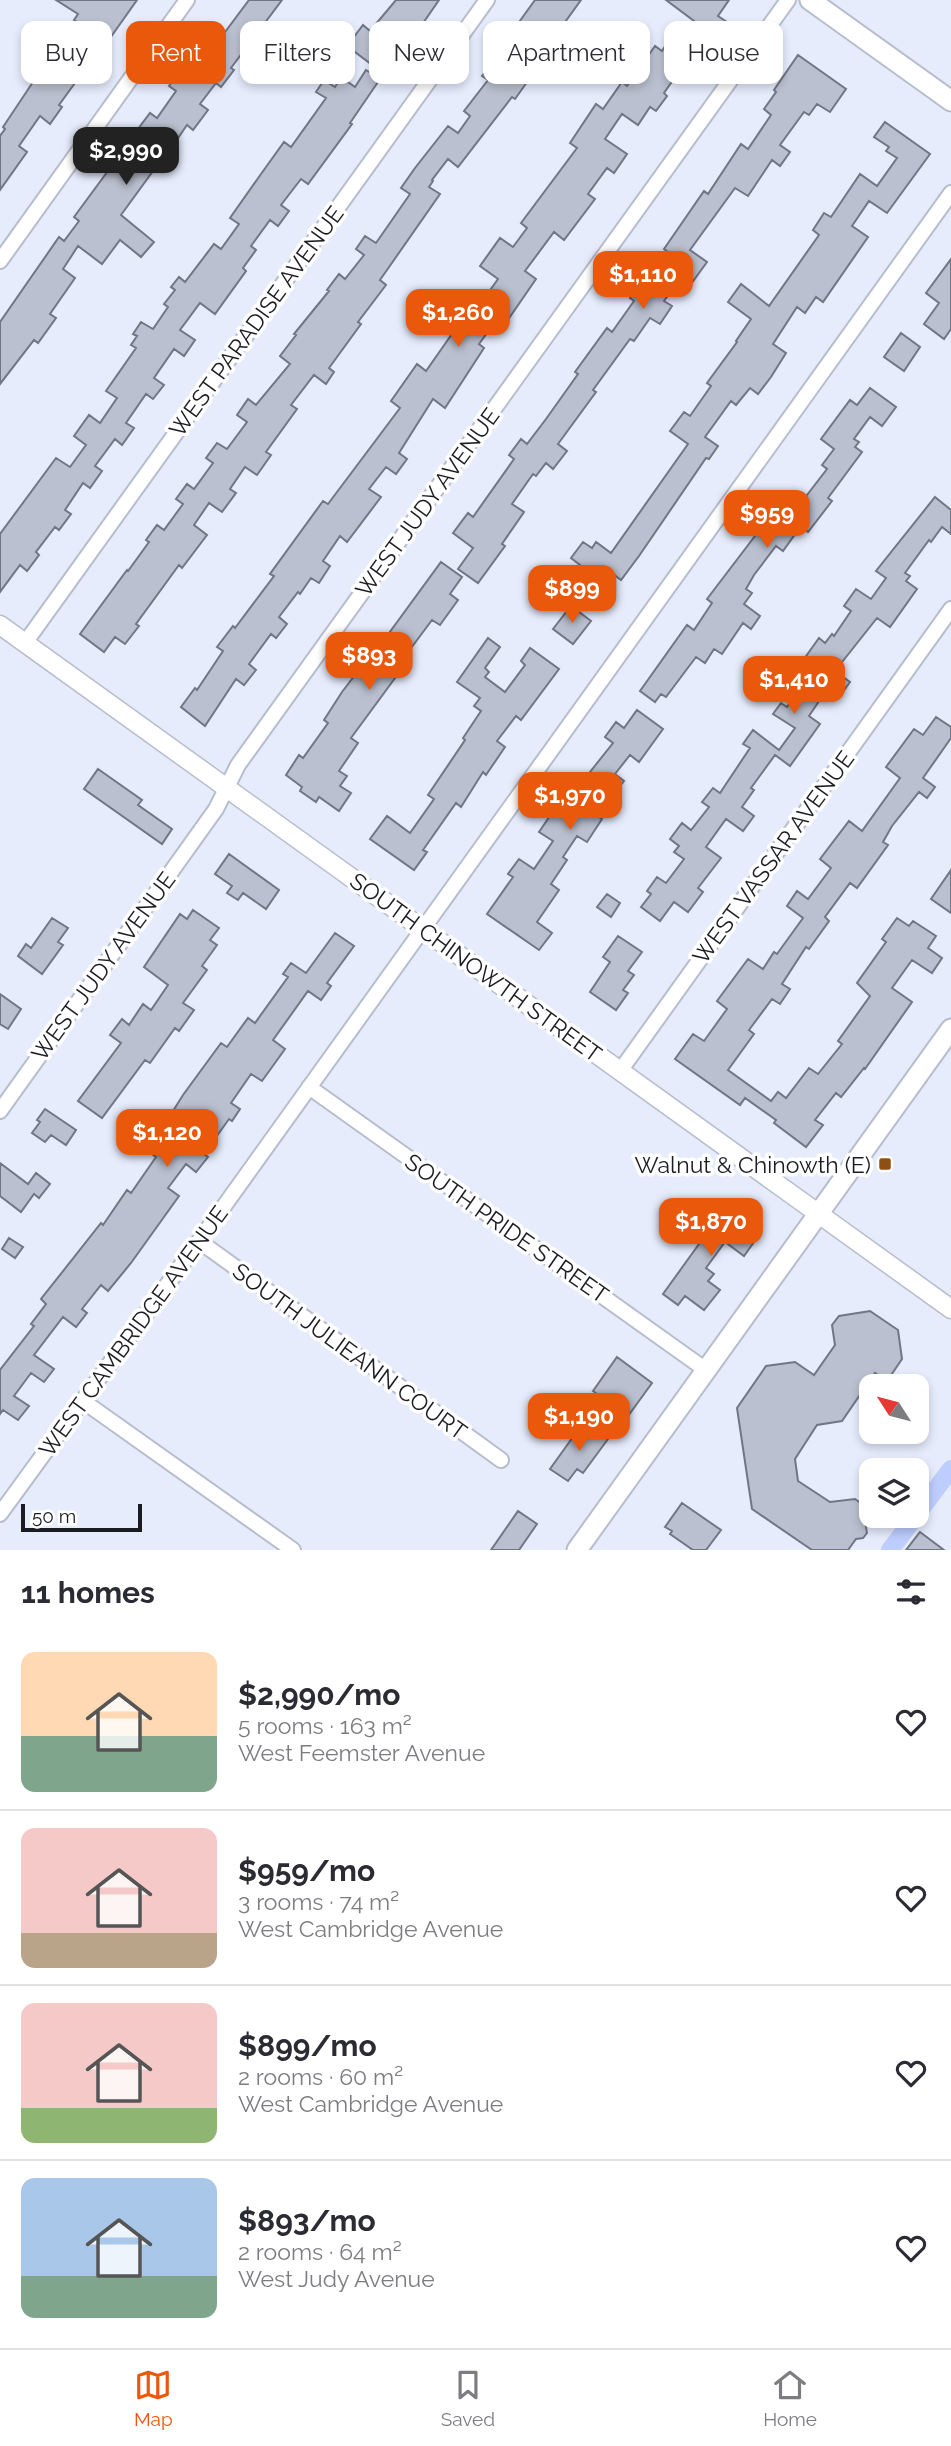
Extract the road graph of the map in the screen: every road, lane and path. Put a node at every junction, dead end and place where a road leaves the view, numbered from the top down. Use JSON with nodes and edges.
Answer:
{"nodes":[{"id":1,"x":187,"y":0,"type":"edge"},
{"id":2,"x":487,"y":0,"type":"edge"},
{"id":3,"x":788,"y":0,"type":"edge"},
{"id":4,"x":810,"y":0,"type":"edge"},
{"id":5,"x":951,"y":100,"type":"edge"},
{"id":6,"x":951,"y":193,"type":"edge"},
{"id":7,"x":0,"y":261,"type":"edge"},
{"id":8,"x":951,"y":610,"type":"edge"},
{"id":9,"x":0,"y":625,"type":"edge"},
{"id":10,"x":25,"y":643,"type":"junction"},
{"id":11,"x":226,"y":788,"type":"junction"},
{"id":12,"x":423,"y":928,"type":"junction"},
{"id":13,"x":951,"y":1029,"type":"edge"},
{"id":14,"x":620,"y":1071,"type":"junction"},
{"id":15,"x":309,"y":1087,"type":"junction"},
{"id":16,"x":0,"y":1111,"type":"edge"},
{"id":17,"x":818,"y":1214,"type":"junction"},
{"id":18,"x":199,"y":1241,"type":"junction"},
{"id":19,"x":951,"y":1309,"type":"edge"},
{"id":20,"x":706,"y":1370,"type":"junction"},
{"id":21,"x":83,"y":1401,"type":"junction"},
{"id":22,"x":501,"y":1460,"type":"dead end"},
{"id":23,"x":0,"y":1514,"type":"edge"},
{"id":24,"x":293,"y":1550,"type":"edge"},
{"id":25,"x":577,"y":1550,"type":"edge"}],
"edges":[{"from":1,"to":7,"type":"street"},
{"from":2,"to":10,"type":"street","name":"WEST PARADISE AVENUE"},
{"from":3,"to":11,"type":"street","name":"WEST JUDY AVENUE"},
{"from":4,"to":5,"type":"main road"},
{"from":6,"to":12,"type":"street","name":"WEST CAMBRIDGE AVENUE"},
{"from":8,"to":14,"type":"street","name":"WEST VASSAR AVENUE"},
{"from":9,"to":10,"type":"street","name":"SOUTH CHINOWTH STREET"},
{"from":10,"to":11,"type":"street","name":"SOUTH CHINOWTH STREET"},
{"from":11,"to":12,"type":"street","name":"SOUTH CHINOWTH STREET"},
{"from":11,"to":16,"type":"street","name":"WEST JUDY AVENUE"},
{"from":12,"to":14,"type":"street","name":"SOUTH CHINOWTH STREET"},
{"from":12,"to":15,"type":"street","name":"WEST CAMBRIDGE AVENUE"},
{"from":13,"to":17,"type":"main road"},
{"from":14,"to":17,"type":"street","name":"SOUTH CHINOWTH STREET"},
{"from":15,"to":18,"type":"street","name":"WEST CAMBRIDGE AVENUE"},
{"from":15,"to":20,"type":"street","name":"SOUTH PRIDE STREET"},
{"from":17,"to":19,"type":"street","name":"SOUTH CHINOWTH STREET"},
{"from":17,"to":20,"type":"main road"},
{"from":18,"to":21,"type":"street","name":"WEST CAMBRIDGE AVENUE"},
{"from":18,"to":22,"type":"street","name":"SOUTH JULIEANN COURT"},
{"from":20,"to":25,"type":"main road"},
{"from":21,"to":23,"type":"street","name":"WEST CAMBRIDGE AVENUE"},
{"from":21,"to":24,"type":"street"}]}
